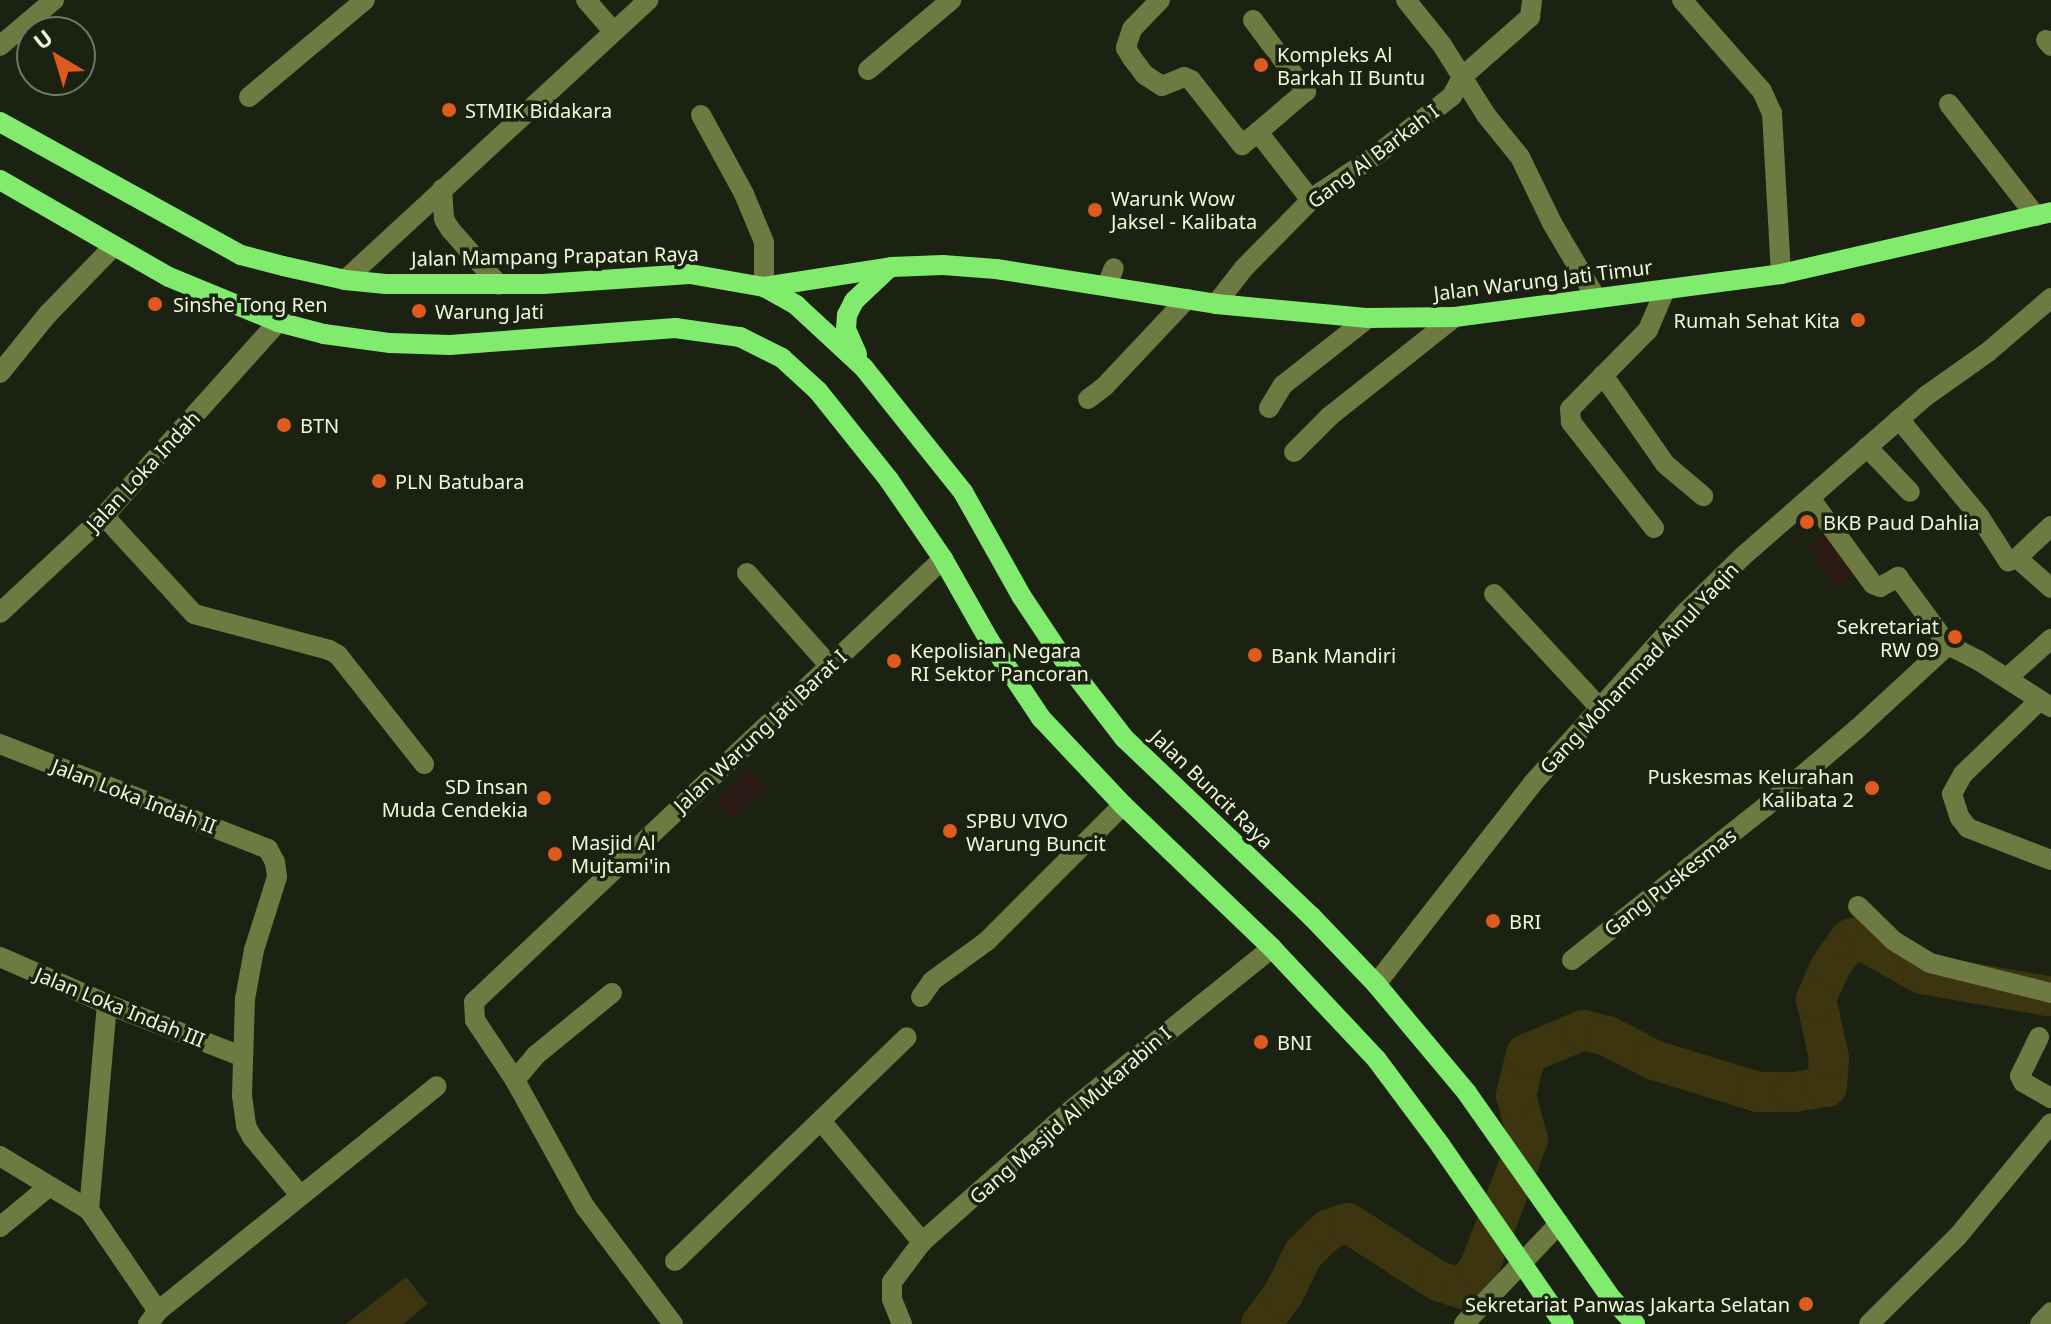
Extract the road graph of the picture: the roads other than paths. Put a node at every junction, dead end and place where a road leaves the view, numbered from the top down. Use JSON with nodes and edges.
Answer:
{"nodes":[{"id":1,"x":54,"y":0,"type":"edge"},
{"id":2,"x":365,"y":0,"type":"edge"},
{"id":3,"x":586,"y":0,"type":"edge"},
{"id":4,"x":648,"y":0,"type":"edge"},
{"id":5,"x":951,"y":0,"type":"edge"},
{"id":6,"x":1160,"y":0,"type":"edge"},
{"id":7,"x":1406,"y":0,"type":"edge"},
{"id":8,"x":1532,"y":0,"type":"edge"},
{"id":9,"x":1682,"y":0,"type":"edge"},
{"id":10,"x":1253,"y":20,"type":"dead end"},
{"id":11,"x":613,"y":31,"type":"junction"},
{"id":12,"x":0,"y":46,"type":"edge"},
{"id":13,"x":868,"y":70,"type":"dead end"},
{"id":14,"x":1462,"y":77,"type":"junction"},
{"id":15,"x":249,"y":97,"type":"dead end"},
{"id":16,"x":1949,"y":104,"type":"dead end"},
{"id":17,"x":701,"y":115,"type":"dead end"},
{"id":18,"x":0,"y":122,"type":"edge"},
{"id":19,"x":1258,"y":132,"type":"junction"},
{"id":20,"x":0,"y":180,"type":"edge"},
{"id":21,"x":442,"y":189,"type":"junction"},
{"id":22,"x":1311,"y":200,"type":"junction"},
{"id":23,"x":2043,"y":214,"type":"edge"},
{"id":24,"x":114,"y":246,"type":"junction"},
{"id":25,"x":891,"y":267,"type":"junction"},
{"id":26,"x":1781,"y":274,"type":"junction"},
{"id":27,"x":345,"y":280,"type":"junction"},
{"id":28,"x":499,"y":285,"type":"junction"},
{"id":29,"x":764,"y":287,"type":"junction"},
{"id":30,"x":1665,"y":290,"type":"junction"},
{"id":31,"x":1595,"y":296,"type":"junction"},
{"id":32,"x":2051,"y":298,"type":"edge"},
{"id":33,"x":1187,"y":299,"type":"junction"},
{"id":34,"x":1216,"y":304,"type":"junction"},
{"id":35,"x":1455,"y":317,"type":"junction"},
{"id":36,"x":1368,"y":318,"type":"junction"},
{"id":37,"x":278,"y":322,"type":"junction"},
{"id":38,"x":864,"y":368,"type":"junction"},
{"id":39,"x":0,"y":373,"type":"edge"},
{"id":40,"x":1603,"y":375,"type":"junction"},
{"id":41,"x":1088,"y":399,"type":"dead end"},
{"id":42,"x":1269,"y":408,"type":"dead end"},
{"id":43,"x":1899,"y":419,"type":"junction"},
{"id":44,"x":1867,"y":447,"type":"junction"},
{"id":45,"x":1294,"y":452,"type":"dead end"},
{"id":46,"x":1910,"y":492,"type":"dead end"},
{"id":47,"x":1703,"y":496,"type":"dead end"},
{"id":48,"x":1810,"y":498,"type":"junction"},
{"id":49,"x":104,"y":516,"type":"junction"},
{"id":50,"x":2051,"y":526,"type":"edge"},
{"id":51,"x":1654,"y":528,"type":"dead end"},
{"id":52,"x":2017,"y":558,"type":"junction"},
{"id":53,"x":943,"y":559,"type":"junction"},
{"id":54,"x":747,"y":573,"type":"dead end"},
{"id":55,"x":2051,"y":588,"type":"edge"},
{"id":56,"x":1494,"y":594,"type":"dead end"},
{"id":57,"x":0,"y":613,"type":"edge"},
{"id":58,"x":2051,"y":639,"type":"edge"},
{"id":59,"x":1948,"y":645,"type":"junction"},
{"id":60,"x":829,"y":665,"type":"junction"},
{"id":61,"x":2007,"y":678,"type":"junction"},
{"id":62,"x":2046,"y":704,"type":"edge"},
{"id":63,"x":1600,"y":708,"type":"junction"},
{"id":64,"x":0,"y":744,"type":"edge"},
{"id":65,"x":424,"y":764,"type":"dead end"},
{"id":66,"x":1123,"y":805,"type":"junction"},
{"id":67,"x":2051,"y":860,"type":"edge"},
{"id":68,"x":1858,"y":906,"type":"dead end"},
{"id":69,"x":1272,"y":948,"type":"junction"},
{"id":70,"x":0,"y":957,"type":"edge"},
{"id":71,"x":1572,"y":960,"type":"dead end"},
{"id":72,"x":1376,"y":984,"type":"junction"},
{"id":73,"x":612,"y":993,"type":"dead end"},
{"id":74,"x":2051,"y":993,"type":"edge"},
{"id":75,"x":921,"y":997,"type":"dead end"},
{"id":76,"x":107,"y":1004,"type":"junction"},
{"id":77,"x":907,"y":1037,"type":"dead end"},
{"id":78,"x":2039,"y":1037,"type":"dead end"},
{"id":79,"x":241,"y":1056,"type":"junction"},
{"id":80,"x":515,"y":1080,"type":"junction"},
{"id":81,"x":437,"y":1086,"type":"dead end"},
{"id":82,"x":2051,"y":1098,"type":"edge"},
{"id":83,"x":821,"y":1121,"type":"junction"},
{"id":84,"x":2051,"y":1123,"type":"edge"},
{"id":85,"x":0,"y":1156,"type":"edge"},
{"id":86,"x":47,"y":1188,"type":"junction"},
{"id":87,"x":300,"y":1195,"type":"junction"},
{"id":88,"x":89,"y":1210,"type":"junction"},
{"id":89,"x":1559,"y":1224,"type":"junction"},
{"id":90,"x":0,"y":1227,"type":"edge"},
{"id":91,"x":922,"y":1242,"type":"junction"},
{"id":92,"x":675,"y":1261,"type":"dead end"},
{"id":93,"x":1521,"y":1261,"type":"junction"},
{"id":94,"x":2051,"y":1312,"type":"edge"},
{"id":95,"x":153,"y":1317,"type":"edge"},
{"id":96,"x":673,"y":1324,"type":"edge"},
{"id":97,"x":902,"y":1324,"type":"edge"},
{"id":98,"x":1464,"y":1324,"type":"edge"},
{"id":99,"x":1564,"y":1324,"type":"edge"},
{"id":100,"x":1635,"y":1324,"type":"edge"},
{"id":101,"x":1869,"y":1324,"type":"edge"},
{"id":102,"x":2040,"y":1324,"type":"edge"}],
"edges":[{"from":1,"to":12,"type":"street"},
{"from":2,"to":15,"type":"street"},
{"from":3,"to":11,"type":"street"},
{"from":4,"to":11,"type":"street"},
{"from":5,"to":13,"type":"street"},
{"from":6,"to":19,"type":"street"},
{"from":7,"to":14,"type":"street"},
{"from":8,"to":14,"type":"street","name":"Gang Al Barkah I"},
{"from":9,"to":26,"type":"street"},
{"from":10,"to":19,"type":"street"},
{"from":11,"to":21,"type":"street"},
{"from":14,"to":22,"type":"street","name":"Gang Al Barkah I"},
{"from":14,"to":31,"type":"street"},
{"from":16,"to":23,"type":"street"},
{"from":17,"to":29,"type":"street"},
{"from":18,"to":27,"type":"main road","name":"Jalan Mampang Prapatan Raya"},
{"from":19,"to":22,"type":"street"},
{"from":20,"to":24,"type":"main road"},
{"from":21,"to":27,"type":"street"},
{"from":21,"to":28,"type":"street"},
{"from":22,"to":34,"type":"street","name":"Gang Al Barkah I"},
{"from":23,"to":26,"type":"main road","name":"Jalan Warung Jati Timur"},
{"from":24,"to":37,"type":"main road"},
{"from":24,"to":39,"type":"street"},
{"from":25,"to":29,"type":"main road","name":"Jalan Warung Jati Timur"},
{"from":25,"to":33,"type":"main road","name":"Jalan Warung Jati Timur"},
{"from":25,"to":38,"type":"main road"},
{"from":26,"to":30,"type":"main road","name":"Jalan Warung Jati Timur"},
{"from":27,"to":28,"type":"main road","name":"Jalan Mampang Prapatan Raya"},
{"from":28,"to":29,"type":"main road","name":"Jalan Mampang Prapatan Raya"},
{"from":29,"to":38,"type":"main road","name":"Jalan Buncit Raya"},
{"from":30,"to":31,"type":"main road","name":"Jalan Warung Jati Timur"},
{"from":30,"to":40,"type":"street"},
{"from":31,"to":35,"type":"main road","name":"Jalan Warung Jati Timur"},
{"from":32,"to":43,"type":"street","name":"Gang Mohammad Ainul Yaqin"},
{"from":33,"to":34,"type":"main road","name":"Jalan Warung Jati Timur"},
{"from":33,"to":41,"type":"street"},
{"from":34,"to":36,"type":"main road","name":"Jalan Warung Jati Timur"},
{"from":35,"to":36,"type":"main road","name":"Jalan Warung Jati Timur"},
{"from":35,"to":45,"type":"street"},
{"from":36,"to":42,"type":"street"},
{"from":37,"to":49,"type":"street","name":"Jalan Loka Indah"},
{"from":37,"to":53,"type":"main road"},
{"from":38,"to":72,"type":"main road","name":"Jalan Buncit Raya"},
{"from":40,"to":47,"type":"street"},
{"from":40,"to":51,"type":"street"},
{"from":43,"to":44,"type":"street","name":"Gang Mohammad Ainul Yaqin"},
{"from":43,"to":52,"type":"street"},
{"from":44,"to":46,"type":"street"},
{"from":44,"to":48,"type":"street","name":"Gang Mohammad Ainul Yaqin"},
{"from":48,"to":59,"type":"street"},
{"from":48,"to":63,"type":"street","name":"Gang Mohammad Ainul Yaqin"},
{"from":49,"to":57,"type":"street","name":"Jalan Loka Indah"},
{"from":49,"to":65,"type":"street"},
{"from":50,"to":52,"type":"street"},
{"from":52,"to":55,"type":"street"},
{"from":53,"to":60,"type":"street","name":"Jalan Warung Jati Barat I"},
{"from":53,"to":66,"type":"main road"},
{"from":54,"to":60,"type":"street"},
{"from":56,"to":63,"type":"street"},
{"from":58,"to":61,"type":"street"},
{"from":59,"to":61,"type":"street"},
{"from":59,"to":71,"type":"street","name":"Gang Puskesmas"},
{"from":60,"to":80,"type":"street","name":"Jalan Warung Jati Barat I"},
{"from":61,"to":62,"type":"street"},
{"from":62,"to":67,"type":"street"},
{"from":63,"to":72,"type":"street","name":"Gang Mohammad Ainul Yaqin"},
{"from":64,"to":79,"type":"street","name":"Jalan Loka Indah II"},
{"from":66,"to":69,"type":"main road"},
{"from":66,"to":75,"type":"street"},
{"from":68,"to":74,"type":"street"},
{"from":69,"to":91,"type":"street","name":"Gang Masjid Al Mukarabin I"},
{"from":69,"to":93,"type":"main road"},
{"from":70,"to":76,"type":"street","name":"Jalan Loka Indah III"},
{"from":72,"to":89,"type":"main road","name":"Jalan Buncit Raya"},
{"from":73,"to":80,"type":"street"},
{"from":76,"to":79,"type":"street","name":"Jalan Loka Indah III"},
{"from":76,"to":88,"type":"street"},
{"from":77,"to":83,"type":"street"},
{"from":78,"to":82,"type":"street"},
{"from":79,"to":87,"type":"street"},
{"from":80,"to":96,"type":"street"},
{"from":81,"to":87,"type":"street"},
{"from":83,"to":91,"type":"street"},
{"from":83,"to":92,"type":"street"},
{"from":84,"to":101,"type":"street"},
{"from":85,"to":86,"type":"street"},
{"from":86,"to":88,"type":"street"},
{"from":86,"to":90,"type":"street"},
{"from":87,"to":95,"type":"street"},
{"from":88,"to":95,"type":"street"},
{"from":89,"to":93,"type":"street"},
{"from":89,"to":100,"type":"main road","name":"Jalan Buncit Raya"},
{"from":91,"to":97,"type":"street","name":"Gang Masjid Al Mukarabin I"},
{"from":93,"to":98,"type":"street"},
{"from":93,"to":99,"type":"main road"},
{"from":94,"to":102,"type":"street"}]}
